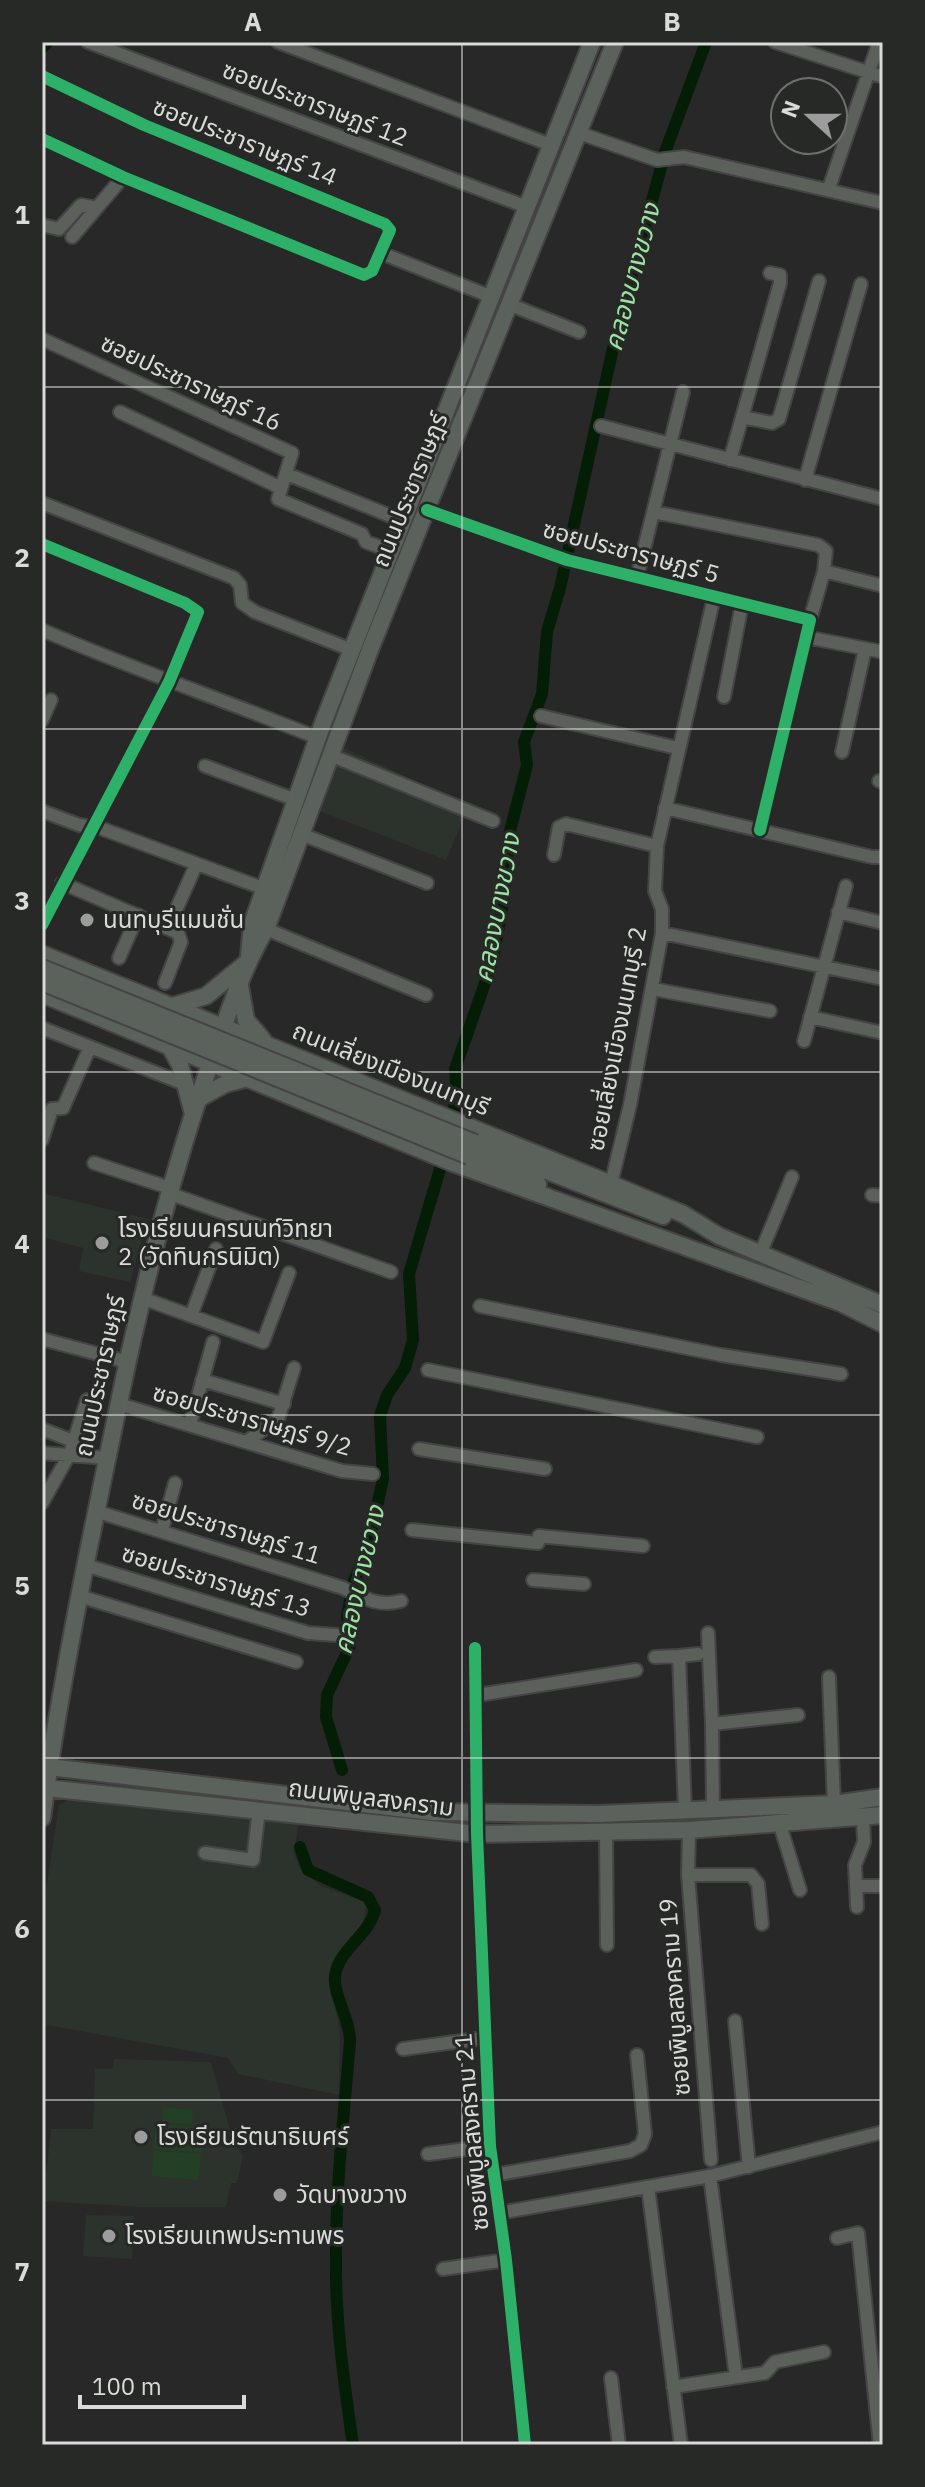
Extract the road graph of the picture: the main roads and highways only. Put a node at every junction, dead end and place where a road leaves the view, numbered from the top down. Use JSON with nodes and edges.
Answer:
{"nodes":[{"id":1,"x":592,"y":42,"type":"edge"},
{"id":2,"x":615,"y":42,"type":"edge"},
{"id":3,"x":42,"y":954,"type":"edge"},
{"id":4,"x":247,"y":960,"type":"junction"},
{"id":5,"x":42,"y":968,"type":"edge"},
{"id":6,"x":42,"y":982,"type":"edge"},
{"id":7,"x":239,"y":984,"type":"junction"},
{"id":8,"x":42,"y":994,"type":"edge"},
{"id":9,"x":151,"y":998,"type":"junction"},
{"id":10,"x":172,"y":1007,"type":"junction"},
{"id":11,"x":223,"y":1027,"type":"junction"},
{"id":12,"x":141,"y":1033,"type":"junction"},
{"id":13,"x":169,"y":1045,"type":"junction"},
{"id":14,"x":274,"y":1048,"type":"junction"},
{"id":15,"x":210,"y":1063,"type":"junction"},
{"id":16,"x":248,"y":1078,"type":"junction"},
{"id":17,"x":272,"y":1088,"type":"junction"},
{"id":18,"x":195,"y":1106,"type":"junction"},
{"id":19,"x":471,"y":1142,"type":"junction"},
{"id":20,"x":719,"y":1236,"type":"junction"},
{"id":21,"x":690,"y":1250,"type":"junction"},
{"id":22,"x":883,"y":1305,"type":"edge"},
{"id":23,"x":883,"y":1324,"type":"edge"},
{"id":24,"x":49,"y":1767,"type":"junction"},
{"id":25,"x":44,"y":1788,"type":"edge"},
{"id":26,"x":883,"y":1797,"type":"edge"},
{"id":27,"x":883,"y":1815,"type":"edge"},
{"id":28,"x":42,"y":1818,"type":"edge"}],
"edges":[{"from":1,"to":4,"type":"main road","name":"ถนนประชาราษฎร์"},
{"from":2,"to":4,"type":"main road","name":"ถนนประชาราษฎร์"},
{"from":3,"to":9,"type":"main road","name":"ถนนเลี่ยงเมืองนนทบุรี"},
{"from":4,"to":7,"type":"main road","name":"ถนนประชาราษฎร์"},
{"from":4,"to":10,"type":"main road"},
{"from":5,"to":19,"type":"main road","name":"ถนนเลี่ยงเมืองนนทบุรี","bridge":true},
{"from":6,"to":19,"type":"main road","name":"ถนนเลี่ยงเมืองนนทบุรี","bridge":true},
{"from":7,"to":11,"type":"main road","name":"ถนนประชาราษฎร์"},
{"from":7,"to":14,"type":"main road"},
{"from":8,"to":12,"type":"main road","name":"ถนนเลี่ยงเมืองนนทบุรี"},
{"from":9,"to":10,"type":"main road","name":"ถนนเลี่ยงเมืองนนทบุรี"},
{"from":9,"to":12,"type":"main road"},
{"from":10,"to":11,"type":"main road","name":"ถนนเลี่ยงเมืองนนทบุรี"},
{"from":11,"to":14,"type":"main road","name":"ถนนเลี่ยงเมืองนนทบุรี"},
{"from":11,"to":15,"type":"main road","name":"ถนนประชาราษฎร์"},
{"from":12,"to":13,"type":"main road","name":"ถนนเลี่ยงเมืองนนทบุรี"},
{"from":13,"to":15,"type":"main road","name":"ถนนเลี่ยงเมืองนนทบุรี"},
{"from":13,"to":18,"type":"main road"},
{"from":14,"to":17,"type":"main road"},
{"from":14,"to":19,"type":"main road","name":"ถนนเลี่ยงเมืองนนทบุรี"},
{"from":15,"to":16,"type":"main road","name":"ถนนเลี่ยงเมืองนนทบุรี"},
{"from":15,"to":18,"type":"main road","name":"ถนนประชาราษฎร์"},
{"from":16,"to":17,"type":"main road","name":"ถนนเลี่ยงเมืองนนทบุรี"},
{"from":16,"to":18,"type":"main road"},
{"from":17,"to":21,"type":"main road","name":"ถนนเลี่ยงเมืองนนทบุรี"},
{"from":18,"to":24,"type":"main road","name":"ถนนประชาราษฎร์"},
{"from":19,"to":20,"type":"main road","name":"ถนนเลี่ยงเมืองนนทบุรี"},
{"from":19,"to":20,"type":"main road","name":"ถนนเลี่ยงเมืองนนทบุรี"},
{"from":19,"to":21,"type":"main road","name":"ถนนเลี่ยงเมืองนนทบุรี"},
{"from":20,"to":22,"type":"main road","name":"ถนนเลี่ยงเมืองนนทบุรี"},
{"from":21,"to":23,"type":"main road","name":"ถนนเลี่ยงเมืองนนทบุรี"},
{"from":24,"to":25,"type":"main road","name":"ถนนประชาราษฎร์"},
{"from":24,"to":26,"type":"main road","name":"ถนนพิบูลสงคราม"},
{"from":25,"to":27,"type":"main road","name":"ถนนพิบูลสงคราม"},
{"from":25,"to":28,"type":"main road","name":"ถนนประชาราษฎร์"}]}
